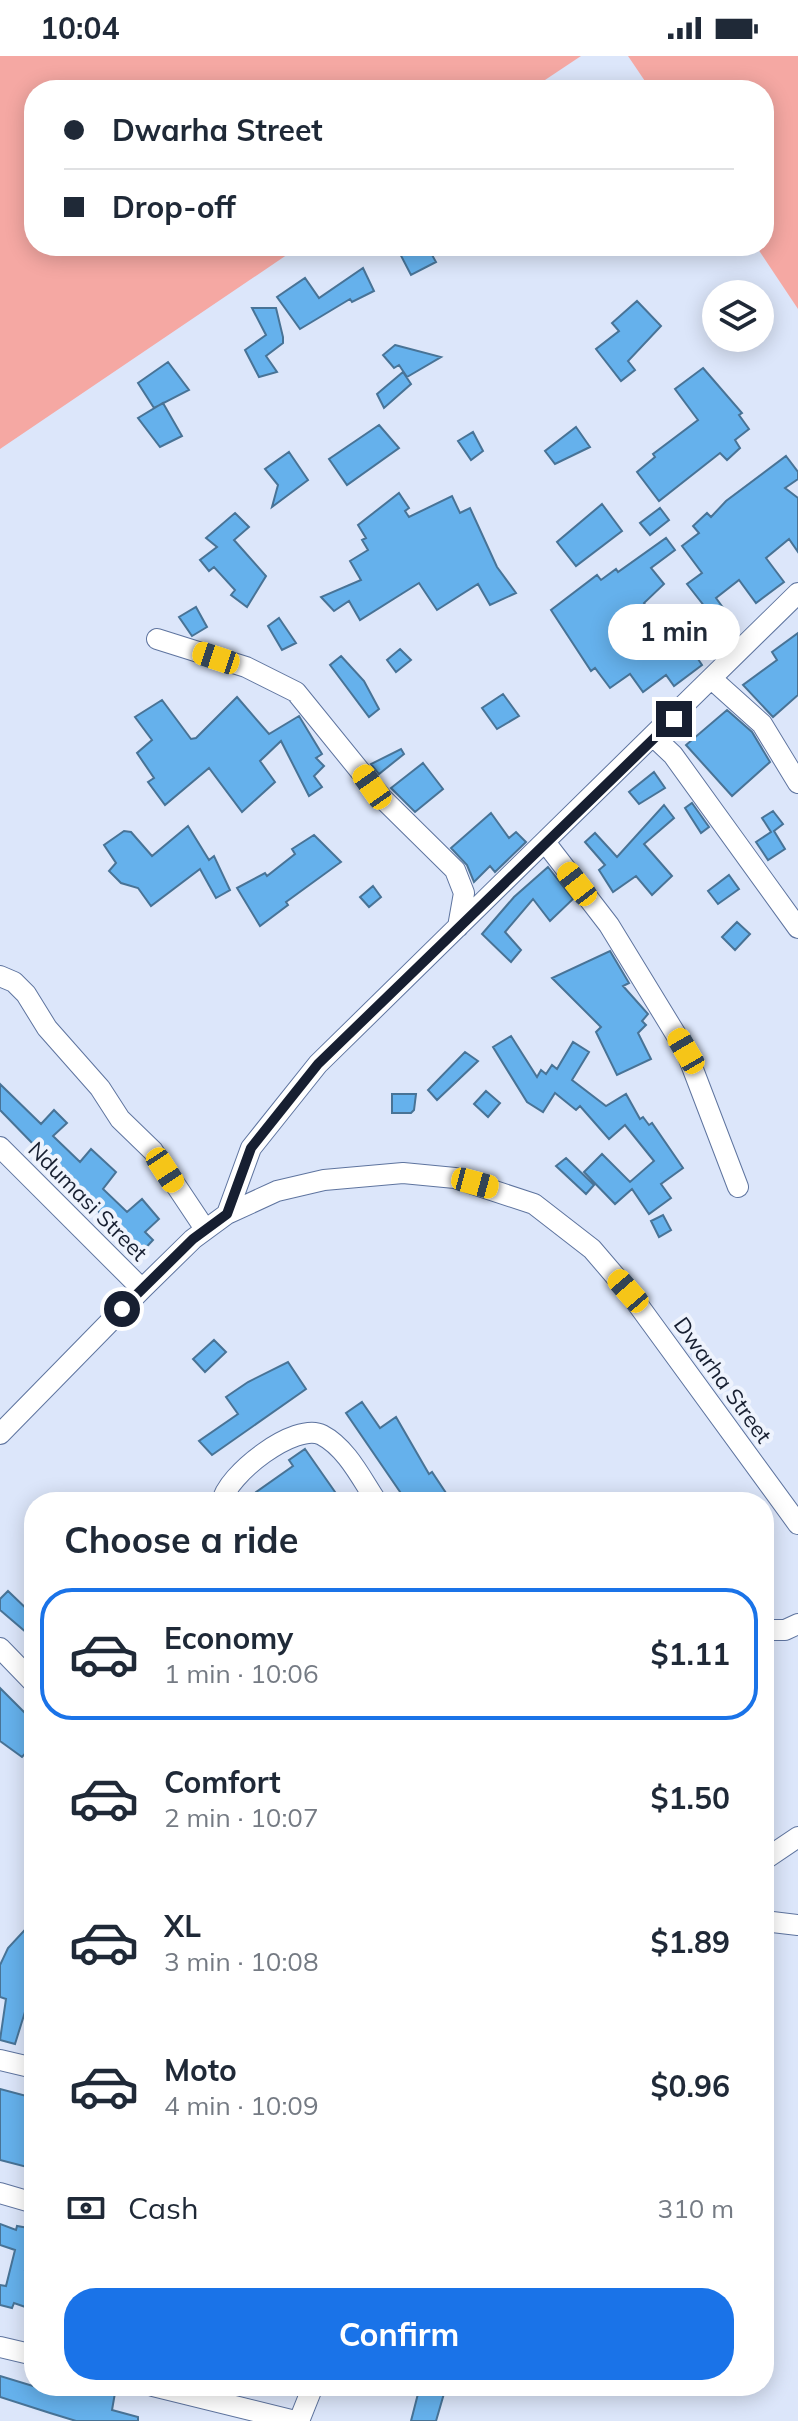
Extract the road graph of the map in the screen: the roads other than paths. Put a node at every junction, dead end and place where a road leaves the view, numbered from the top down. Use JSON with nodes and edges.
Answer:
{"nodes":[{"id":1,"x":798,"y":593,"type":"edge"},
{"id":2,"x":157,"y":639,"type":"dead end"},
{"id":3,"x":713,"y":680,"type":"junction"},
{"id":4,"x":654,"y":737,"type":"junction"},
{"id":5,"x":798,"y":783,"type":"edge"},
{"id":6,"x":545,"y":842,"type":"junction"},
{"id":7,"x":458,"y":927,"type":"junction"},
{"id":8,"x":798,"y":928,"type":"edge"},
{"id":9,"x":0,"y":976,"type":"edge"},
{"id":10,"x":0,"y":1147,"type":"edge"},
{"id":11,"x":738,"y":1187,"type":"dead end"},
{"id":12,"x":227,"y":1214,"type":"junction"},
{"id":13,"x":205,"y":1229,"type":"junction"},
{"id":14,"x":142,"y":1289,"type":"junction"},
{"id":15,"x":0,"y":1434,"type":"edge"},
{"id":16,"x":225,"y":1492,"type":"edge"},
{"id":17,"x":370,"y":1492,"type":"edge"},
{"id":18,"x":798,"y":1524,"type":"edge"},
{"id":19,"x":798,"y":1624,"type":"edge"},
{"id":20,"x":774,"y":1630,"type":"edge"},
{"id":21,"x":0,"y":1648,"type":"edge"},
{"id":22,"x":24,"y":1673,"type":"edge"},
{"id":23,"x":798,"y":1837,"type":"edge"},
{"id":24,"x":774,"y":1853,"type":"edge"},
{"id":25,"x":774,"y":1922,"type":"edge"},
{"id":26,"x":798,"y":1925,"type":"edge"},
{"id":27,"x":0,"y":2060,"type":"edge"},
{"id":28,"x":24,"y":2066,"type":"edge"},
{"id":29,"x":0,"y":2193,"type":"edge"},
{"id":30,"x":24,"y":2200,"type":"edge"},
{"id":31,"x":0,"y":2347,"type":"edge"},
{"id":32,"x":24,"y":2353,"type":"edge"},
{"id":33,"x":194,"y":2396,"type":"edge"},
{"id":34,"x":308,"y":2396,"type":"edge"},
{"id":35,"x":297,"y":2421,"type":"edge"}],
"edges":[{"from":1,"to":3,"type":"street"},
{"from":2,"to":7,"type":"street"},
{"from":3,"to":4,"type":"street"},
{"from":3,"to":5,"type":"street"},
{"from":4,"to":6,"type":"street"},
{"from":4,"to":8,"type":"street"},
{"from":6,"to":7,"type":"street"},
{"from":6,"to":11,"type":"street"},
{"from":7,"to":12,"type":"street"},
{"from":9,"to":13,"type":"street"},
{"from":10,"to":14,"type":"street","name":"Ndumasi Street"},
{"from":12,"to":13,"type":"street","name":"Dwarha Street"},
{"from":12,"to":18,"type":"street","name":"Dwarha Street"},
{"from":13,"to":14,"type":"street","name":"Dwarha Street"},
{"from":14,"to":15,"type":"street","name":"Dwarha Street"},
{"from":16,"to":17,"type":"street"},
{"from":19,"to":20,"type":"street"},
{"from":21,"to":22,"type":"street"},
{"from":23,"to":24,"type":"street"},
{"from":25,"to":26,"type":"street"},
{"from":27,"to":28,"type":"street"},
{"from":29,"to":30,"type":"street"},
{"from":31,"to":32,"type":"street"},
{"from":33,"to":35,"type":"street"},
{"from":34,"to":35,"type":"street"}]}
